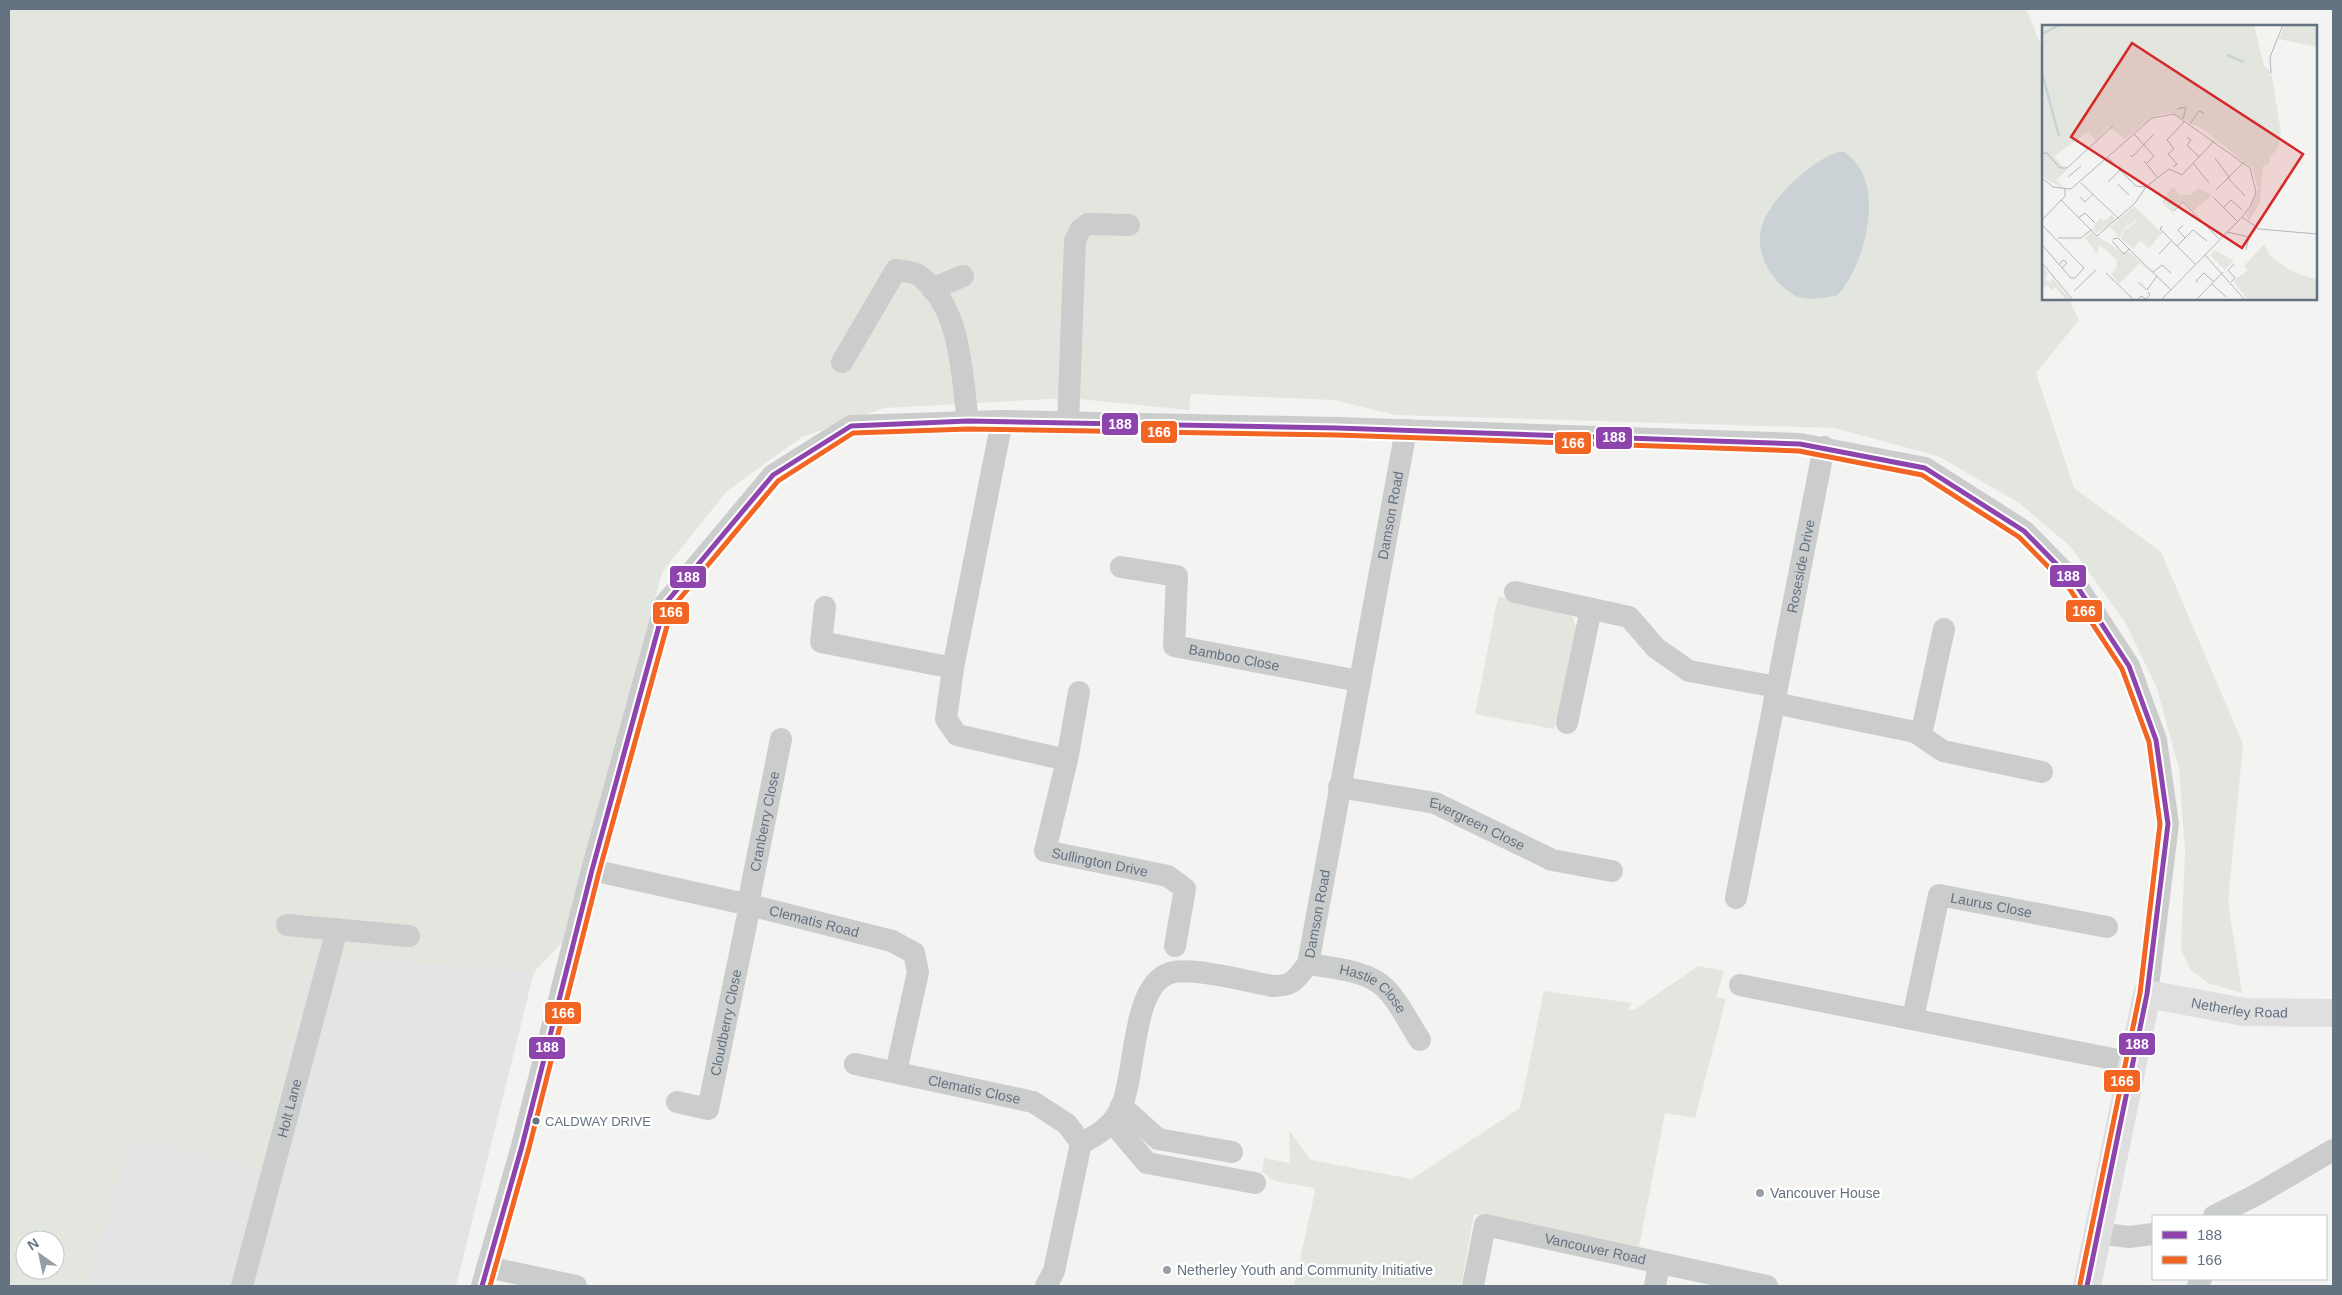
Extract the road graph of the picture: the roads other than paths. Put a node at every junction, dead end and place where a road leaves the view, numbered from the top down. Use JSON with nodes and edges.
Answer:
{"nodes":[{"id":1,"x":1129,"y":225,"type":"dead end"},
{"id":2,"x":963,"y":276,"type":"dead end"},
{"id":3,"x":932,"y":289,"type":"junction"},
{"id":4,"x":842,"y":362,"type":"dead end"},
{"id":5,"x":968,"y":421,"type":"junction"},
{"id":6,"x":1002,"y":421,"type":"junction"},
{"id":7,"x":1068,"y":423,"type":"junction"},
{"id":8,"x":1406,"y":430,"type":"junction"},
{"id":9,"x":1824,"y":447,"type":"junction"},
{"id":10,"x":1121,"y":567,"type":"dead end"},
{"id":11,"x":1514,"y":592,"type":"dead end"},
{"id":12,"x":825,"y":607,"type":"dead end"},
{"id":13,"x":1590,"y":609,"type":"junction"},
{"id":14,"x":1944,"y":629,"type":"dead end"},
{"id":15,"x":953,"y":668,"type":"junction"},
{"id":16,"x":1359,"y":681,"type":"junction"},
{"id":17,"x":1078,"y":692,"type":"dead end"},
{"id":18,"x":1776,"y":695,"type":"junction"},
{"id":19,"x":1567,"y":723,"type":"dead end"},
{"id":20,"x":1915,"y":732,"type":"junction"},
{"id":21,"x":781,"y":739,"type":"dead end"},
{"id":22,"x":1067,"y":760,"type":"junction"},
{"id":23,"x":2042,"y":772,"type":"dead end"},
{"id":24,"x":1339,"y":786,"type":"junction"},
{"id":25,"x":592,"y":870,"type":"junction"},
{"id":26,"x":1612,"y":871,"type":"dead end"},
{"id":27,"x":1736,"y":898,"type":"dead end"},
{"id":28,"x":750,"y":905,"type":"junction"},
{"id":29,"x":287,"y":925,"type":"dead end"},
{"id":30,"x":2107,"y":927,"type":"dead end"},
{"id":31,"x":337,"y":929,"type":"junction"},
{"id":32,"x":409,"y":936,"type":"dead end"},
{"id":33,"x":1175,"y":946,"type":"dead end"},
{"id":34,"x":1308,"y":964,"type":"junction"},
{"id":35,"x":1740,"y":985,"type":"dead end"},
{"id":36,"x":2148,"y":994,"type":"junction"},
{"id":37,"x":2333,"y":1013,"type":"edge"},
{"id":38,"x":1913,"y":1018,"type":"junction"},
{"id":39,"x":1420,"y":1040,"type":"dead end"},
{"id":40,"x":2133,"y":1063,"type":"junction"},
{"id":41,"x":855,"y":1064,"type":"dead end"},
{"id":42,"x":896,"y":1072,"type":"junction"},
{"id":43,"x":677,"y":1102,"type":"dead end"},
{"id":44,"x":1116,"y":1114,"type":"junction"},
{"id":45,"x":1081,"y":1143,"type":"junction"},
{"id":46,"x":2333,"y":1150,"type":"edge"},
{"id":47,"x":1232,"y":1152,"type":"dead end"},
{"id":48,"x":1255,"y":1182,"type":"dead end"},
{"id":49,"x":2216,"y":1215,"type":"edge"},
{"id":50,"x":2098,"y":1233,"type":"junction"},
{"id":51,"x":2152,"y":1234,"type":"edge"},
{"id":52,"x":1659,"y":1263,"type":"junction"},
{"id":53,"x":484,"y":1276,"type":"edge"},
{"id":54,"x":242,"y":1286,"type":"edge"},
{"id":55,"x":576,"y":1286,"type":"edge"},
{"id":56,"x":1046,"y":1286,"type":"edge"},
{"id":57,"x":1472,"y":1286,"type":"edge"},
{"id":58,"x":1655,"y":1286,"type":"edge"},
{"id":59,"x":1767,"y":1286,"type":"edge"},
{"id":60,"x":2087,"y":1286,"type":"edge"}],
"edges":[{"from":1,"to":7,"type":"street"},
{"from":2,"to":3,"type":"street"},
{"from":3,"to":4,"type":"street"},
{"from":3,"to":5,"type":"street"},
{"from":5,"to":6,"type":"street"},
{"from":5,"to":25,"type":"street"},
{"from":6,"to":7,"type":"street"},
{"from":6,"to":15,"type":"street"},
{"from":7,"to":8,"type":"street"},
{"from":8,"to":9,"type":"street"},
{"from":8,"to":16,"type":"street","name":"Damson Road"},
{"from":9,"to":18,"type":"street","name":"Roseside Drive"},
{"from":9,"to":36,"type":"street"},
{"from":10,"to":16,"type":"street","name":"Bamboo Close"},
{"from":11,"to":13,"type":"street"},
{"from":12,"to":15,"type":"street"},
{"from":13,"to":18,"type":"street"},
{"from":13,"to":19,"type":"street"},
{"from":14,"to":20,"type":"street"},
{"from":15,"to":22,"type":"street"},
{"from":16,"to":24,"type":"street","name":"Damson Road"},
{"from":17,"to":22,"type":"street","name":"Sullington Drive"},
{"from":18,"to":20,"type":"street"},
{"from":18,"to":27,"type":"street","name":"Roseside Drive"},
{"from":20,"to":23,"type":"street"},
{"from":21,"to":28,"type":"street","name":"Cranberry Close"},
{"from":22,"to":33,"type":"street","name":"Sullington Drive"},
{"from":24,"to":26,"type":"street","name":"Evergreen Close"},
{"from":24,"to":34,"type":"street","name":"Damson Road"},
{"from":25,"to":28,"type":"street","name":"Clematis Road"},
{"from":25,"to":53,"type":"street"},
{"from":28,"to":42,"type":"street","name":"Clematis Road"},
{"from":28,"to":43,"type":"street","name":"Cloudberry Close"},
{"from":29,"to":31,"type":"street"},
{"from":30,"to":38,"type":"street","name":"Laurus Close"},
{"from":31,"to":32,"type":"street"},
{"from":31,"to":54,"type":"street","name":"Holt Lane"},
{"from":34,"to":39,"type":"street","name":"Hastie Close"},
{"from":34,"to":44,"type":"street","name":"Damson Road"},
{"from":35,"to":38,"type":"street"},
{"from":36,"to":37,"type":"main road","name":"Netherley Road"},
{"from":36,"to":40,"type":"main road"},
{"from":38,"to":40,"type":"street"},
{"from":40,"to":50,"type":"main road"},
{"from":41,"to":42,"type":"street","name":"Clematis Close"},
{"from":42,"to":45,"type":"street","name":"Clematis Close"},
{"from":44,"to":45,"type":"street"},
{"from":44,"to":47,"type":"street"},
{"from":44,"to":48,"type":"street"},
{"from":45,"to":56,"type":"street"},
{"from":46,"to":49,"type":"street"},
{"from":50,"to":51,"type":"street"},
{"from":50,"to":60,"type":"main road"},
{"from":52,"to":57,"type":"street","name":"Vancouver Road"},
{"from":52,"to":58,"type":"street"},
{"from":52,"to":59,"type":"street","name":"Vancouver Road"},
{"from":53,"to":55,"type":"street"}]}
